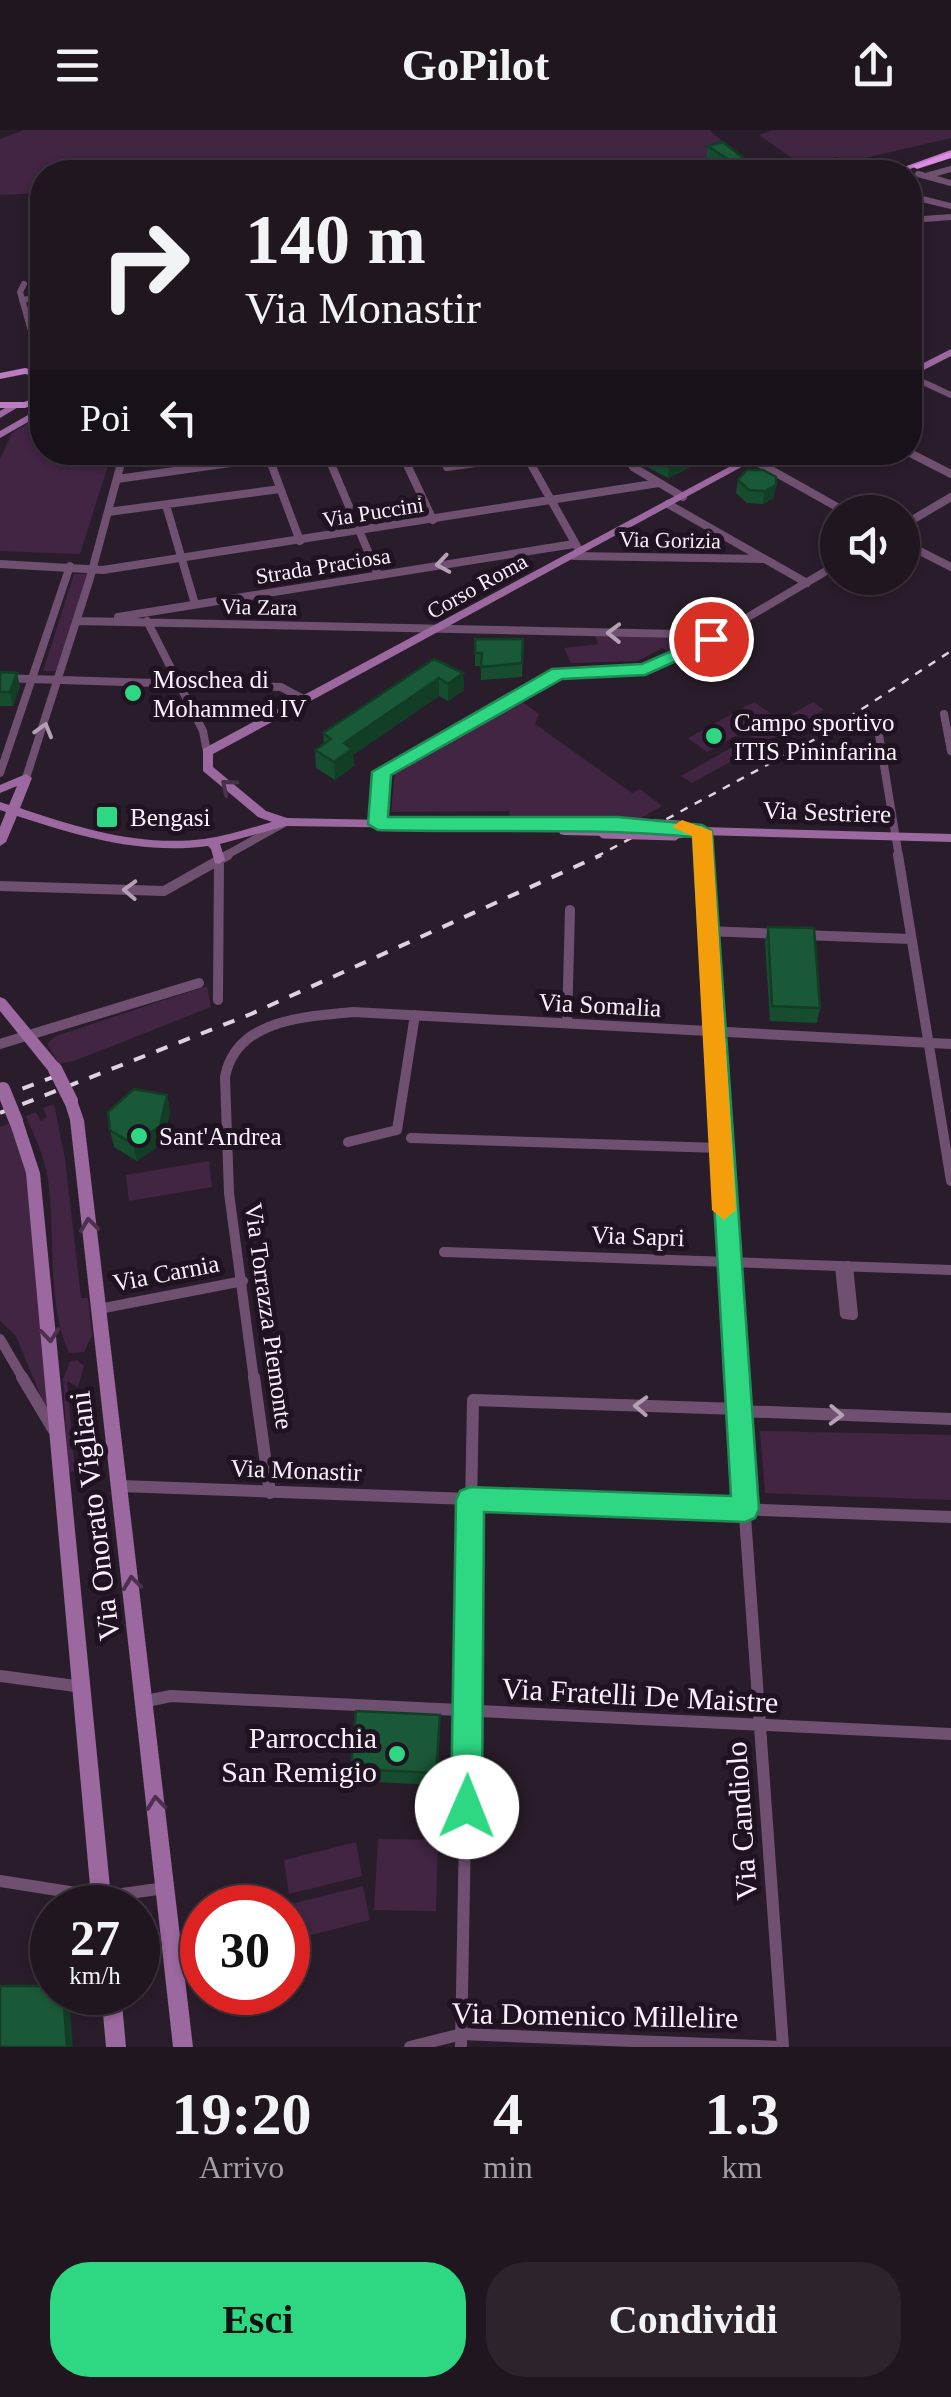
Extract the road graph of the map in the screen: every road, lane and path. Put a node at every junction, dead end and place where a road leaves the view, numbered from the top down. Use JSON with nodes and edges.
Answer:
{"nodes":[{"id":1,"x":951,"y":161,"type":"edge"},
{"id":2,"x":922,"y":172,"type":"edge"},
{"id":3,"x":922,"y":174,"type":"edge"},
{"id":4,"x":951,"y":183,"type":"edge"},
{"id":5,"x":922,"y":199,"type":"edge"},
{"id":6,"x":951,"y":206,"type":"edge"},
{"id":7,"x":951,"y":216,"type":"edge"},
{"id":8,"x":922,"y":219,"type":"edge"},
{"id":9,"x":24,"y":284,"type":"dead end"},
{"id":10,"x":30,"y":299,"type":"edge"},
{"id":11,"x":22,"y":300,"type":"junction"},
{"id":12,"x":30,"y":328,"type":"edge"},
{"id":13,"x":951,"y":352,"type":"edge"},
{"id":14,"x":922,"y":368,"type":"edge"},
{"id":15,"x":0,"y":372,"type":"edge"},
{"id":16,"x":30,"y":373,"type":"edge"},
{"id":17,"x":922,"y":381,"type":"edge"},
{"id":18,"x":951,"y":396,"type":"edge"},
{"id":19,"x":30,"y":402,"type":"edge"},
{"id":20,"x":0,"y":405,"type":"edge"},
{"id":21,"x":15,"y":406,"type":"junction"},
{"id":22,"x":0,"y":415,"type":"edge"},
{"id":23,"x":30,"y":417,"type":"edge"},
{"id":24,"x":0,"y":435,"type":"edge"},
{"id":25,"x":922,"y":459,"type":"edge"},
{"id":26,"x":121,"y":465,"type":"edge"},
{"id":27,"x":221,"y":465,"type":"edge"},
{"id":28,"x":271,"y":465,"type":"edge"},
{"id":29,"x":331,"y":465,"type":"edge"},
{"id":30,"x":406,"y":465,"type":"edge"},
{"id":31,"x":460,"y":465,"type":"edge"},
{"id":32,"x":531,"y":465,"type":"edge"},
{"id":33,"x":631,"y":465,"type":"edge"},
{"id":34,"x":741,"y":465,"type":"edge"},
{"id":35,"x":759,"y":465,"type":"edge"},
{"id":36,"x":448,"y":467,"type":"dead end"},
{"id":37,"x":951,"y":474,"type":"edge"},
{"id":38,"x":117,"y":480,"type":"junction"},
{"id":39,"x":659,"y":483,"type":"junction"},
{"id":40,"x":280,"y":490,"type":"junction"},
{"id":41,"x":951,"y":496,"type":"edge"},
{"id":42,"x":683,"y":497,"type":"junction"},
{"id":43,"x":820,"y":498,"type":"edge"},
{"id":44,"x":553,"y":502,"type":"junction"},
{"id":45,"x":668,"y":504,"type":"junction"},
{"id":46,"x":166,"y":506,"type":"junction"},
{"id":47,"x":108,"y":512,"type":"junction"},
{"id":48,"x":920,"y":515,"type":"edge"},
{"id":49,"x":432,"y":520,"type":"junction"},
{"id":50,"x":359,"y":532,"type":"junction"},
{"id":51,"x":300,"y":541,"type":"junction"},
{"id":52,"x":577,"y":551,"type":"junction"},
{"id":53,"x":920,"y":551,"type":"edge"},
{"id":54,"x":181,"y":559,"type":"junction"},
{"id":55,"x":764,"y":559,"type":"junction"},
{"id":56,"x":0,"y":564,"type":"edge"},
{"id":57,"x":70,"y":566,"type":"junction"},
{"id":58,"x":951,"y":566,"type":"edge"},
{"id":59,"x":92,"y":568,"type":"junction"},
{"id":60,"x":378,"y":575,"type":"junction"},
{"id":61,"x":820,"y":575,"type":"edge"},
{"id":62,"x":806,"y":583,"type":"junction"},
{"id":63,"x":195,"y":604,"type":"junction"},
{"id":64,"x":146,"y":618,"type":"junction"},
{"id":65,"x":77,"y":621,"type":"junction"},
{"id":66,"x":441,"y":628,"type":"junction"},
{"id":67,"x":711,"y":639,"type":"junction"},
{"id":68,"x":0,"y":678,"type":"edge"},
{"id":69,"x":32,"y":679,"type":"junction"},
{"id":70,"x":59,"y":680,"type":"junction"},
{"id":71,"x":178,"y":684,"type":"junction"},
{"id":72,"x":307,"y":701,"type":"junction"},
{"id":73,"x":944,"y":714,"type":"dead end"},
{"id":74,"x":879,"y":736,"type":"dead end"},
{"id":75,"x":951,"y":751,"type":"edge"},
{"id":76,"x":207,"y":752,"type":"junction"},
{"id":77,"x":0,"y":773,"type":"edge"},
{"id":78,"x":26,"y":778,"type":"junction"},
{"id":79,"x":0,"y":791,"type":"edge"},
{"id":80,"x":18,"y":795,"type":"junction"},
{"id":81,"x":4,"y":809,"type":"edge"},
{"id":82,"x":262,"y":814,"type":"joint"},
{"id":83,"x":286,"y":822,"type":"junction"},
{"id":84,"x":378,"y":824,"type":"junction"},
{"id":85,"x":534,"y":827,"type":"junction"},
{"id":86,"x":677,"y":830,"type":"junction"},
{"id":87,"x":702,"y":831,"type":"junction"},
{"id":88,"x":896,"y":836,"type":"junction"},
{"id":89,"x":951,"y":838,"type":"edge"},
{"id":90,"x":210,"y":841,"type":"junction"},
{"id":91,"x":0,"y":842,"type":"edge"},
{"id":92,"x":219,"y":860,"type":"junction"},
{"id":93,"x":0,"y":886,"type":"edge"},
{"id":94,"x":570,"y":910,"type":"dead end"},
{"id":95,"x":706,"y":931,"type":"junction"},
{"id":96,"x":910,"y":939,"type":"junction"},
{"id":97,"x":199,"y":983,"type":"dead end"},
{"id":98,"x":218,"y":1000,"type":"dead end"},
{"id":99,"x":0,"y":1002,"type":"edge"},
{"id":100,"x":415,"y":1015,"type":"junction"},
{"id":101,"x":567,"y":1023,"type":"junction"},
{"id":102,"x":712,"y":1030,"type":"junction"},
{"id":103,"x":30,"y":1036,"type":"junction"},
{"id":104,"x":251,"y":1036,"type":"joint"},
{"id":105,"x":928,"y":1043,"type":"junction"},
{"id":106,"x":0,"y":1044,"type":"edge"},
{"id":107,"x":951,"y":1044,"type":"edge"},
{"id":108,"x":1,"y":1086,"type":"edge"},
{"id":109,"x":411,"y":1138,"type":"dead end"},
{"id":110,"x":348,"y":1142,"type":"dead end"},
{"id":111,"x":719,"y":1148,"type":"junction"},
{"id":112,"x":951,"y":1181,"type":"edge"},
{"id":113,"x":444,"y":1252,"type":"dead end"},
{"id":114,"x":728,"y":1262,"type":"junction"},
{"id":115,"x":951,"y":1270,"type":"edge"},
{"id":116,"x":242,"y":1281,"type":"junction"},
{"id":117,"x":99,"y":1309,"type":"junction"},
{"id":118,"x":0,"y":1340,"type":"edge"},
{"id":119,"x":738,"y":1410,"type":"junction"},
{"id":120,"x":951,"y":1418,"type":"edge"},
{"id":121,"x":58,"y":1438,"type":"junction"},
{"id":122,"x":121,"y":1486,"type":"junction"},
{"id":123,"x":270,"y":1492,"type":"junction"},
{"id":124,"x":470,"y":1500,"type":"junction"},
{"id":125,"x":745,"y":1509,"type":"junction"},
{"id":126,"x":951,"y":1516,"type":"edge"},
{"id":127,"x":0,"y":1676,"type":"edge"},
{"id":128,"x":84,"y":1687,"type":"junction"},
{"id":129,"x":146,"y":1701,"type":"junction"},
{"id":130,"x":469,"y":1712,"type":"junction"},
{"id":131,"x":758,"y":1726,"type":"junction"},
{"id":132,"x":951,"y":1734,"type":"edge"},
{"id":133,"x":0,"y":1881,"type":"edge"},
{"id":134,"x":101,"y":1885,"type":"edge"},
{"id":135,"x":30,"y":1887,"type":"edge"},
{"id":136,"x":165,"y":1888,"type":"junction"},
{"id":137,"x":160,"y":1889,"type":"edge"},
{"id":138,"x":113,"y":2015,"type":"edge"},
{"id":139,"x":462,"y":2041,"type":"edge"},
{"id":140,"x":116,"y":2047,"type":"edge"},
{"id":141,"x":184,"y":2047,"type":"edge"},
{"id":142,"x":410,"y":2047,"type":"edge"},
{"id":143,"x":782,"y":2047,"type":"edge"}],
"edges":[{"from":1,"to":2,"type":"highway"},
{"from":3,"to":4,"type":"street"},
{"from":5,"to":6,"type":"street"},
{"from":7,"to":8,"type":"street"},
{"from":9,"to":11,"type":"street"},
{"from":10,"to":11,"type":"street"},
{"from":11,"to":12,"type":"street"},
{"from":13,"to":14,"type":"main road"},
{"from":15,"to":16,"type":"main road"},
{"from":17,"to":18,"type":"street"},
{"from":19,"to":21,"type":"main road"},
{"from":20,"to":21,"type":"main road"},
{"from":21,"to":22,"type":"main road"},
{"from":23,"to":24,"type":"main road"},
{"from":25,"to":37,"type":"street"},
{"from":26,"to":38,"type":"street"},
{"from":27,"to":38,"type":"street"},
{"from":28,"to":40,"type":"street"},
{"from":29,"to":50,"type":"street"},
{"from":30,"to":49,"type":"street"},
{"from":31,"to":36,"type":"street"},
{"from":32,"to":44,"type":"street"},
{"from":33,"to":39,"type":"street"},
{"from":34,"to":42,"type":"main road","name":"Corso Roma"},
{"from":35,"to":43,"type":"street"},
{"from":38,"to":47,"type":"street"},
{"from":39,"to":42,"type":"street"},
{"from":39,"to":44,"type":"street","name":"Via Puccini"},
{"from":40,"to":46,"type":"street"},
{"from":40,"to":51,"type":"street"},
{"from":41,"to":48,"type":"street"},
{"from":42,"to":45,"type":"main road","name":"Corso Roma"},
{"from":44,"to":49,"type":"street","name":"Via Puccini"},
{"from":44,"to":52,"type":"street"},
{"from":45,"to":52,"type":"main road","name":"Corso Roma"},
{"from":45,"to":55,"type":"street"},
{"from":46,"to":47,"type":"street"},
{"from":46,"to":54,"type":"street"},
{"from":47,"to":59,"type":"street"},
{"from":49,"to":50,"type":"street","name":"Via Puccini"},
{"from":50,"to":51,"type":"street","name":"Via Puccini"},
{"from":50,"to":60,"type":"street"},
{"from":51,"to":54,"type":"street","name":"Via Puccini"},
{"from":52,"to":55,"type":"street","name":"Via Gorizia"},
{"from":52,"to":60,"type":"street","name":"Strada Praciosa","one_way":true},
{"from":52,"to":66,"type":"main road","name":"Corso Roma"},
{"from":53,"to":58,"type":"street"},
{"from":54,"to":59,"type":"street","name":"Via Puccini"},
{"from":54,"to":63,"type":"street"},
{"from":55,"to":62,"type":"street"},
{"from":56,"to":57,"type":"street","name":"Via Puccini"},
{"from":57,"to":59,"type":"street","name":"Via Puccini"},
{"from":57,"to":69,"type":"street"},
{"from":59,"to":65,"type":"street"},
{"from":60,"to":63,"type":"street","name":"Strada Praciosa"},
{"from":61,"to":62,"type":"street"},
{"from":62,"to":67,"type":"street"},
{"from":63,"to":64,"type":"street","name":"Strada Praciosa"},
{"from":64,"to":65,"type":"street","name":"Via Zara"},
{"from":64,"to":66,"type":"street","name":"Via Zara"},
{"from":64,"to":71,"type":"street"},
{"from":65,"to":70,"type":"street"},
{"from":67,"to":66,"type":"street","name":"Via Zara","one_way":true},
{"from":66,"to":72,"type":"main road","name":"Corso Roma"},
{"from":67,"to":84,"type":"street"},
{"from":68,"to":69,"type":"street"},
{"from":69,"to":70,"type":"street"},
{"from":69,"to":77,"type":"street"},
{"from":70,"to":71,"type":"street"},
{"from":78,"to":70,"type":"street","one_way":true},
{"from":71,"to":72,"type":"street"},
{"from":71,"to":76,"type":"street"},
{"from":72,"to":76,"type":"main road","name":"Corso Roma"},
{"from":73,"to":75,"type":"street"},
{"from":74,"to":88,"type":"street"},
{"from":82,"to":76,"type":"main road","one_way":true},
{"from":78,"to":79,"type":"main road"},
{"from":78,"to":80,"type":"main road"},
{"from":79,"to":80,"type":"main road"},
{"from":80,"to":81,"type":"main road"},
{"from":81,"to":90,"type":"main road"},
{"from":81,"to":91,"type":"main road"},
{"from":82,"to":83,"type":"main road","name":"Via Sestriere"},
{"from":83,"to":84,"type":"main road","name":"Via Sestriere"},
{"from":83,"to":90,"type":"main road"},
{"from":83,"to":92,"type":"street"},
{"from":84,"to":85,"type":"main road","name":"Via Sestriere"},
{"from":85,"to":86,"type":"main road","name":"Via Sestriere","bridge":true},
{"from":85,"to":86,"type":"main road","name":"Via Sestriere","bridge":true},
{"from":86,"to":87,"type":"main road","name":"Via Sestriere"},
{"from":87,"to":88,"type":"main road","name":"Via Sestriere"},
{"from":87,"to":95,"type":"street","name":"Via Candiolo"},
{"from":88,"to":89,"type":"main road","name":"Via Sestriere"},
{"from":88,"to":96,"type":"street"},
{"from":90,"to":92,"type":"main road"},
{"from":92,"to":93,"type":"street","one_way":true},
{"from":92,"to":98,"type":"street"},
{"from":94,"to":101,"type":"street"},
{"from":95,"to":96,"type":"street"},
{"from":95,"to":102,"type":"street","name":"Via Candiolo"},
{"from":96,"to":105,"type":"street"},
{"from":97,"to":103,"type":"street"},
{"from":99,"to":103,"type":"main road","name":"Via Onorato Vigliani"},
{"from":100,"to":101,"type":"street","name":"Via Somalia"},
{"from":100,"to":104,"type":"street","name":"Via Somalia"},
{"from":100,"to":110,"type":"street"},
{"from":101,"to":102,"type":"street","name":"Via Somalia"},
{"from":102,"to":105,"type":"street","name":"Via Somalia"},
{"from":102,"to":111,"type":"street","name":"Via Candiolo"},
{"from":103,"to":106,"type":"street"},
{"from":117,"to":103,"type":"main road","name":"Via Onorato Vigliani","one_way":true,"bridge":true},
{"from":104,"to":116,"type":"street","name":"Via Torrazza Piemonte"},
{"from":105,"to":107,"type":"street","name":"Via Somalia"},
{"from":105,"to":112,"type":"street"},
{"from":108,"to":121,"type":"main road","name":"Via Onorato Vigliani","one_way":true,"bridge":true},
{"from":109,"to":111,"type":"street"},
{"from":111,"to":114,"type":"street","name":"Via Candiolo"},
{"from":113,"to":114,"type":"street","name":"Via Sapri"},
{"from":114,"to":115,"type":"street","name":"Via Sapri"},
{"from":114,"to":119,"type":"street","name":"Via Candiolo"},
{"from":116,"to":117,"type":"street","name":"Via Carnia"},
{"from":116,"to":123,"type":"street","name":"Via Torrazza Piemonte"},
{"from":117,"to":122,"type":"main road","name":"Via Onorato Vigliani"},
{"from":118,"to":121,"type":"street"},
{"from":119,"to":120,"type":"street","one_way":true},
{"from":119,"to":124,"type":"street","one_way":true},
{"from":119,"to":125,"type":"street","name":"Via Candiolo"},
{"from":121,"to":128,"type":"main road","name":"Via Onorato Vigliani"},
{"from":122,"to":123,"type":"street","name":"Via Monastir"},
{"from":129,"to":122,"type":"main road","name":"Via Onorato Vigliani","one_way":true},
{"from":123,"to":124,"type":"street","name":"Via Monastir"},
{"from":124,"to":125,"type":"street","name":"Via Monastir"},
{"from":124,"to":130,"type":"street"},
{"from":125,"to":126,"type":"street","name":"Via Monastir"},
{"from":125,"to":131,"type":"street","name":"Via Candiolo"},
{"from":127,"to":128,"type":"street"},
{"from":128,"to":134,"type":"main road","name":"Via Onorato Vigliani"},
{"from":129,"to":130,"type":"street","name":"Via Fratelli De Maistre"},
{"from":136,"to":129,"type":"main road","name":"Via Onorato Vigliani","one_way":true},
{"from":130,"to":131,"type":"street","name":"Via Fratelli De Maistre"},
{"from":130,"to":139,"type":"street"},
{"from":131,"to":132,"type":"street","name":"Via Fratelli De Maistre"},
{"from":131,"to":143,"type":"street","name":"Via Candiolo"},
{"from":133,"to":135,"type":"street"},
{"from":136,"to":137,"type":"street"},
{"from":136,"to":141,"type":"main road","name":"Via Onorato Vigliani"},
{"from":138,"to":140,"type":"main road"},
{"from":139,"to":142,"type":"street","name":"Via Domenico Millelire"},
{"from":139,"to":143,"type":"street","name":"Via Domenico Millelire"}]}
